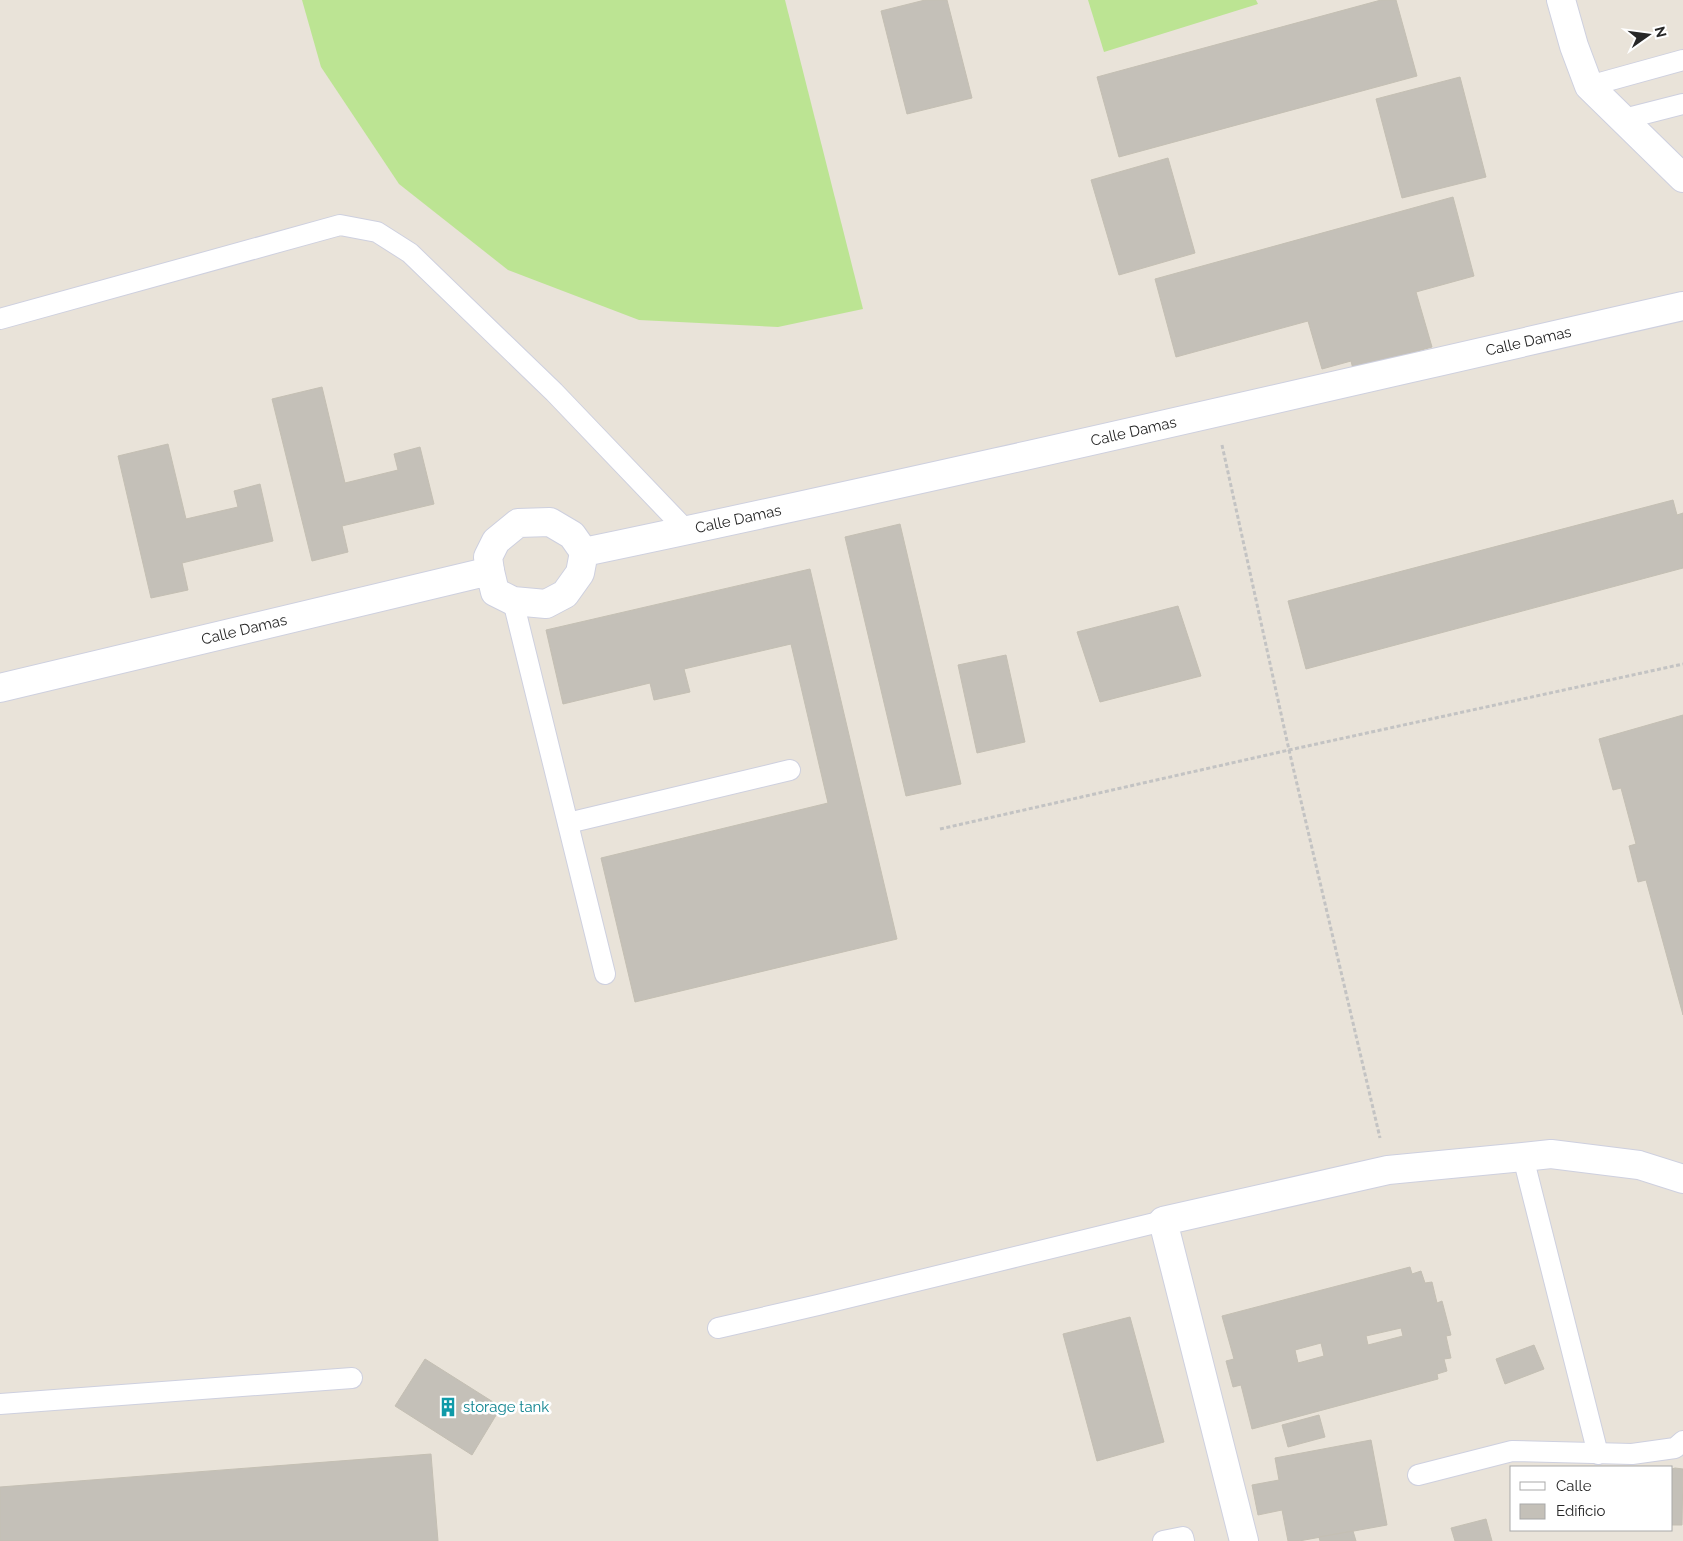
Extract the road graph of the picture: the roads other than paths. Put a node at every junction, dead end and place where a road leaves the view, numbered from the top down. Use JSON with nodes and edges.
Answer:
{"nodes":[{"id":1,"x":1561,"y":0,"type":"edge"},
{"id":2,"x":1683,"y":60,"type":"edge"},
{"id":3,"x":1589,"y":86,"type":"junction"},
{"id":4,"x":1683,"y":104,"type":"edge"},
{"id":5,"x":1624,"y":120,"type":"junction"},
{"id":6,"x":1683,"y":178,"type":"edge"},
{"id":7,"x":1683,"y":306,"type":"edge"},
{"id":8,"x":0,"y":319,"type":"edge"},
{"id":9,"x":687,"y":531,"type":"junction"},
{"id":10,"x":584,"y":552,"type":"junction"},
{"id":11,"x":490,"y":571,"type":"junction"},
{"id":12,"x":513,"y":602,"type":"junction"},
{"id":13,"x":0,"y":688,"type":"edge"},
{"id":14,"x":790,"y":770,"type":"dead end"},
{"id":15,"x":568,"y":823,"type":"junction"},
{"id":16,"x":605,"y":974,"type":"dead end"},
{"id":17,"x":1523,"y":1157,"type":"junction"},
{"id":18,"x":1683,"y":1179,"type":"edge"},
{"id":19,"x":1164,"y":1221,"type":"junction"},
{"id":20,"x":718,"y":1328,"type":"dead end"},
{"id":21,"x":352,"y":1378,"type":"dead end"},
{"id":22,"x":0,"y":1404,"type":"edge"},
{"id":23,"x":1683,"y":1441,"type":"edge"},
{"id":24,"x":1598,"y":1454,"type":"junction"},
{"id":25,"x":1418,"y":1475,"type":"dead end"},
{"id":26,"x":1163,"y":1541,"type":"edge"},
{"id":27,"x":1184,"y":1541,"type":"edge"},
{"id":28,"x":1244,"y":1541,"type":"edge"}],
"edges":[{"from":1,"to":3,"type":"street"},
{"from":2,"to":3,"type":"lane"},
{"from":3,"to":5,"type":"street"},
{"from":4,"to":5,"type":"lane"},
{"from":5,"to":6,"type":"street"},
{"from":7,"to":9,"type":"street","name":"Calle Damas"},
{"from":8,"to":9,"type":"lane"},
{"from":9,"to":10,"type":"street","name":"Calle Damas"},
{"from":10,"to":11,"type":"street"},
{"from":10,"to":12,"type":"street"},
{"from":11,"to":12,"type":"street"},
{"from":11,"to":13,"type":"street","name":"Calle Damas"},
{"from":12,"to":15,"type":"lane"},
{"from":14,"to":15,"type":"lane"},
{"from":15,"to":16,"type":"lane"},
{"from":17,"to":18,"type":"street"},
{"from":17,"to":19,"type":"street"},
{"from":17,"to":24,"type":"lane"},
{"from":19,"to":20,"type":"lane"},
{"from":19,"to":28,"type":"street"},
{"from":21,"to":22,"type":"lane"},
{"from":23,"to":24,"type":"lane"},
{"from":24,"to":25,"type":"lane"},
{"from":26,"to":27,"type":"lane"}]}
